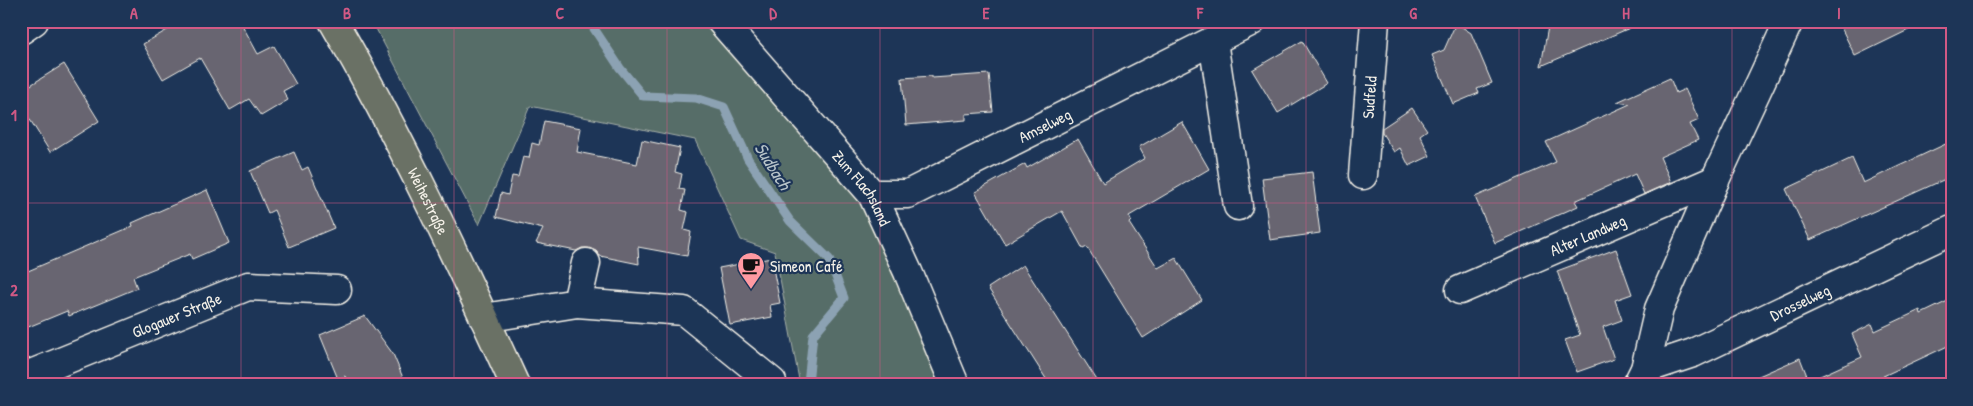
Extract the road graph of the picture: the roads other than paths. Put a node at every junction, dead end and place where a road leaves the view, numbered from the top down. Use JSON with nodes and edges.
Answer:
{"nodes":[{"id":1,"x":34,"y":21,"type":"edge"},
{"id":2,"x":333,"y":21,"type":"edge"},
{"id":3,"x":721,"y":21,"type":"edge"},
{"id":4,"x":1252,"y":21,"type":"edge"},
{"id":5,"x":1375,"y":21,"type":"edge"},
{"id":6,"x":1789,"y":21,"type":"edge"},
{"id":7,"x":21,"y":30,"type":"edge"},
{"id":8,"x":1213,"y":41,"type":"junction"},
{"id":9,"x":1363,"y":175,"type":"dead end"},
{"id":10,"x":1715,"y":180,"type":"junction"},
{"id":11,"x":872,"y":194,"type":"junction"},
{"id":12,"x":1238,"y":206,"type":"dead end"},
{"id":13,"x":1952,"y":230,"type":"edge"},
{"id":14,"x":586,"y":263,"type":"dead end"},
{"id":15,"x":337,"y":290,"type":"dead end"},
{"id":16,"x":1460,"y":290,"type":"dead end"},
{"id":17,"x":577,"y":303,"type":"junction"},
{"id":18,"x":484,"y":318,"type":"junction"},
{"id":19,"x":1641,"y":377,"type":"edge"},
{"id":20,"x":21,"y":378,"type":"edge"},
{"id":21,"x":772,"y":382,"type":"dead end"},
{"id":22,"x":515,"y":385,"type":"edge"},
{"id":23,"x":955,"y":385,"type":"edge"}],
"edges":[{"from":1,"to":7,"type":"street"},
{"from":2,"to":18,"type":"main road","name":"Weihestraße"},
{"from":3,"to":11,"type":"street","name":"Zum Flachsland"},
{"from":4,"to":8,"type":"street","name":"Amselweg"},
{"from":5,"to":9,"type":"street","name":"Sudfeld"},
{"from":6,"to":10,"type":"street"},
{"from":8,"to":11,"type":"street","name":"Amselweg"},
{"from":8,"to":12,"type":"street"},
{"from":10,"to":16,"type":"street","name":"Alter Landweg"},
{"from":10,"to":19,"type":"street"},
{"from":11,"to":23,"type":"street","name":"Zum Flachsland"},
{"from":13,"to":19,"type":"street","name":"Drosselweg"},
{"from":14,"to":17,"type":"street"},
{"from":15,"to":20,"type":"street","name":"Glogauer Straße"},
{"from":17,"to":18,"type":"street"},
{"from":17,"to":21,"type":"street"},
{"from":18,"to":22,"type":"main road","name":"Weihestraße"}]}
